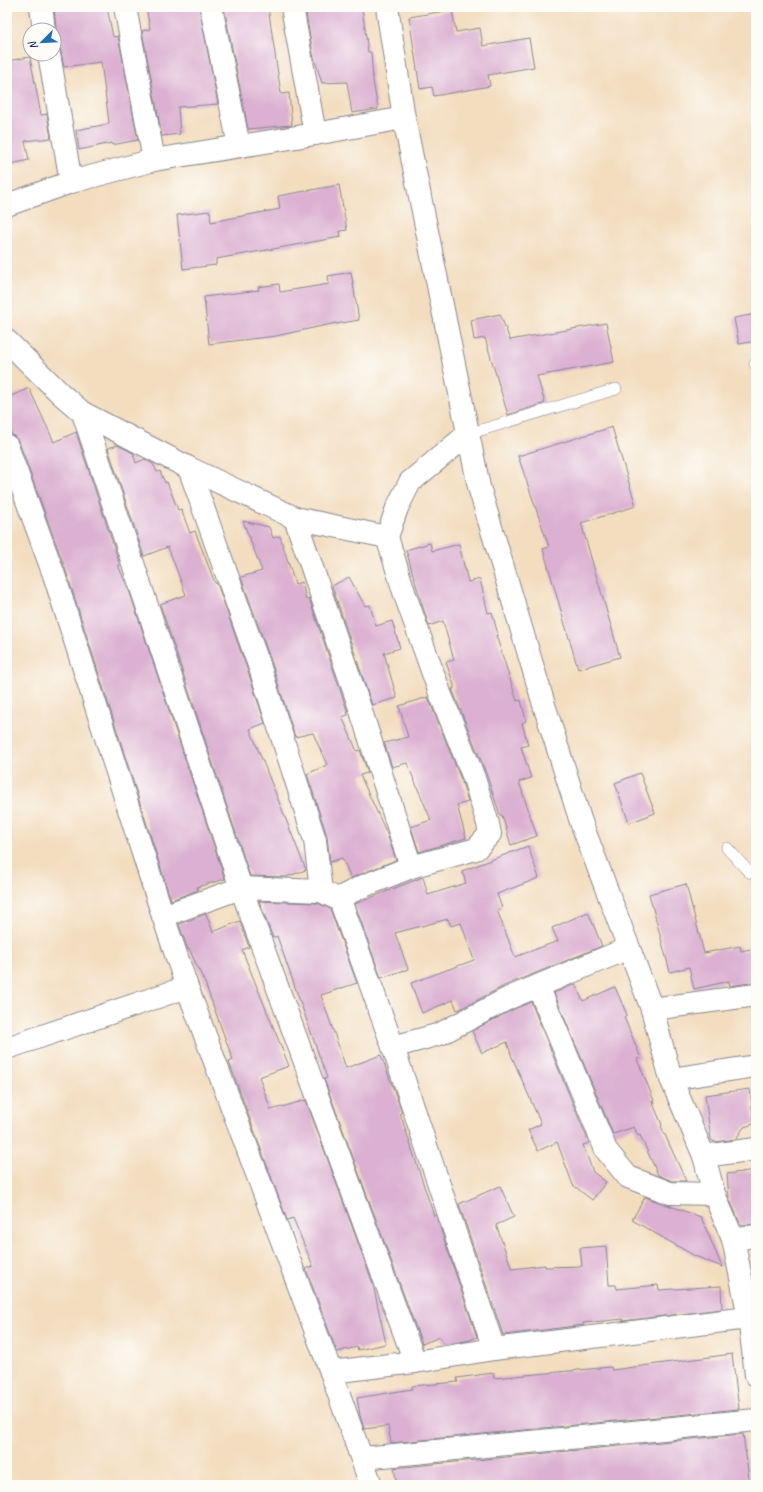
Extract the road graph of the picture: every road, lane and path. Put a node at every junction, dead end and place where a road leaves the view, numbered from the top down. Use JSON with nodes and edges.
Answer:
{"nodes":[{"id":1,"x":40,"y":7,"type":"edge"},
{"id":2,"x":125,"y":7,"type":"edge"},
{"id":3,"x":211,"y":7,"type":"edge"},
{"id":4,"x":292,"y":7,"type":"edge"},
{"id":5,"x":387,"y":7,"type":"edge"},
{"id":6,"x":43,"y":22,"type":"edge"},
{"id":7,"x":50,"y":62,"type":"edge"},
{"id":8,"x":404,"y":118,"type":"junction"},
{"id":9,"x":315,"y":134,"type":"junction"},
{"id":10,"x":239,"y":146,"type":"junction"},
{"id":11,"x":154,"y":160,"type":"junction"},
{"id":12,"x":71,"y":182,"type":"junction"},
{"id":13,"x":7,"y":205,"type":"edge"},
{"id":14,"x":7,"y":341,"type":"edge"},
{"id":15,"x":616,"y":390,"type":"dead end"},
{"id":16,"x":83,"y":413,"type":"junction"},
{"id":17,"x":468,"y":434,"type":"junction"},
{"id":18,"x":7,"y":446,"type":"edge"},
{"id":19,"x":188,"y":468,"type":"junction"},
{"id":20,"x":296,"y":518,"type":"junction"},
{"id":21,"x":387,"y":537,"type":"junction"},
{"id":22,"x":727,"y":848,"type":"dead end"},
{"id":23,"x":411,"y":867,"type":"junction"},
{"id":24,"x":756,"y":874,"type":"edge"},
{"id":25,"x":241,"y":888,"type":"junction"},
{"id":26,"x":331,"y":896,"type":"junction"},
{"id":27,"x":162,"y":916,"type":"junction"},
{"id":28,"x":630,"y":948,"type":"junction"},
{"id":29,"x":538,"y":986,"type":"junction"},
{"id":30,"x":187,"y":987,"type":"junction"},
{"id":31,"x":756,"y":995,"type":"edge"},
{"id":32,"x":652,"y":1009,"type":"junction"},
{"id":33,"x":393,"y":1047,"type":"junction"},
{"id":34,"x":7,"y":1048,"type":"edge"},
{"id":35,"x":756,"y":1066,"type":"edge"},
{"id":36,"x":671,"y":1079,"type":"junction"},
{"id":37,"x":756,"y":1149,"type":"edge"},
{"id":38,"x":704,"y":1156,"type":"junction"},
{"id":39,"x":714,"y":1194,"type":"junction"},
{"id":40,"x":756,"y":1236,"type":"edge"},
{"id":41,"x":733,"y":1239,"type":"junction"},
{"id":42,"x":752,"y":1317,"type":"edge"},
{"id":43,"x":494,"y":1349,"type":"junction"},
{"id":44,"x":415,"y":1362,"type":"junction"},
{"id":45,"x":331,"y":1372,"type":"junction"},
{"id":46,"x":756,"y":1375,"type":"edge"},
{"id":47,"x":756,"y":1420,"type":"edge"},
{"id":48,"x":363,"y":1458,"type":"junction"},
{"id":49,"x":371,"y":1485,"type":"edge"}],
"edges":[{"from":1,"to":6,"type":"street"},
{"from":2,"to":11,"type":"street"},
{"from":3,"to":10,"type":"street"},
{"from":4,"to":9,"type":"street"},
{"from":5,"to":8,"type":"street"},
{"from":7,"to":12,"type":"street"},
{"from":8,"to":9,"type":"street"},
{"from":8,"to":17,"type":"street"},
{"from":9,"to":10,"type":"street"},
{"from":10,"to":11,"type":"street"},
{"from":11,"to":12,"type":"street"},
{"from":12,"to":13,"type":"street"},
{"from":14,"to":16,"type":"street"},
{"from":15,"to":17,"type":"lane"},
{"from":16,"to":19,"type":"street"},
{"from":16,"to":25,"type":"street"},
{"from":17,"to":21,"type":"street"},
{"from":17,"to":28,"type":"street"},
{"from":18,"to":27,"type":"street"},
{"from":19,"to":20,"type":"street"},
{"from":19,"to":26,"type":"street"},
{"from":20,"to":21,"type":"street"},
{"from":20,"to":23,"type":"street"},
{"from":21,"to":23,"type":"street"},
{"from":22,"to":24,"type":"lane"},
{"from":23,"to":26,"type":"street"},
{"from":25,"to":26,"type":"street"},
{"from":25,"to":27,"type":"street"},
{"from":25,"to":44,"type":"street"},
{"from":26,"to":33,"type":"street"},
{"from":27,"to":30,"type":"street"},
{"from":28,"to":29,"type":"street"},
{"from":28,"to":32,"type":"street"},
{"from":29,"to":33,"type":"street"},
{"from":29,"to":39,"type":"street"},
{"from":30,"to":34,"type":"street"},
{"from":30,"to":45,"type":"street"},
{"from":31,"to":32,"type":"street"},
{"from":32,"to":36,"type":"street"},
{"from":33,"to":43,"type":"street"},
{"from":35,"to":36,"type":"street"},
{"from":36,"to":38,"type":"street"},
{"from":37,"to":38,"type":"street"},
{"from":38,"to":39,"type":"street"},
{"from":39,"to":41,"type":"street"},
{"from":40,"to":41,"type":"street"},
{"from":41,"to":42,"type":"street"},
{"from":42,"to":43,"type":"street"},
{"from":42,"to":46,"type":"street"},
{"from":43,"to":44,"type":"street"},
{"from":44,"to":45,"type":"street"},
{"from":45,"to":48,"type":"street"},
{"from":47,"to":48,"type":"street"},
{"from":48,"to":49,"type":"street"}]}
